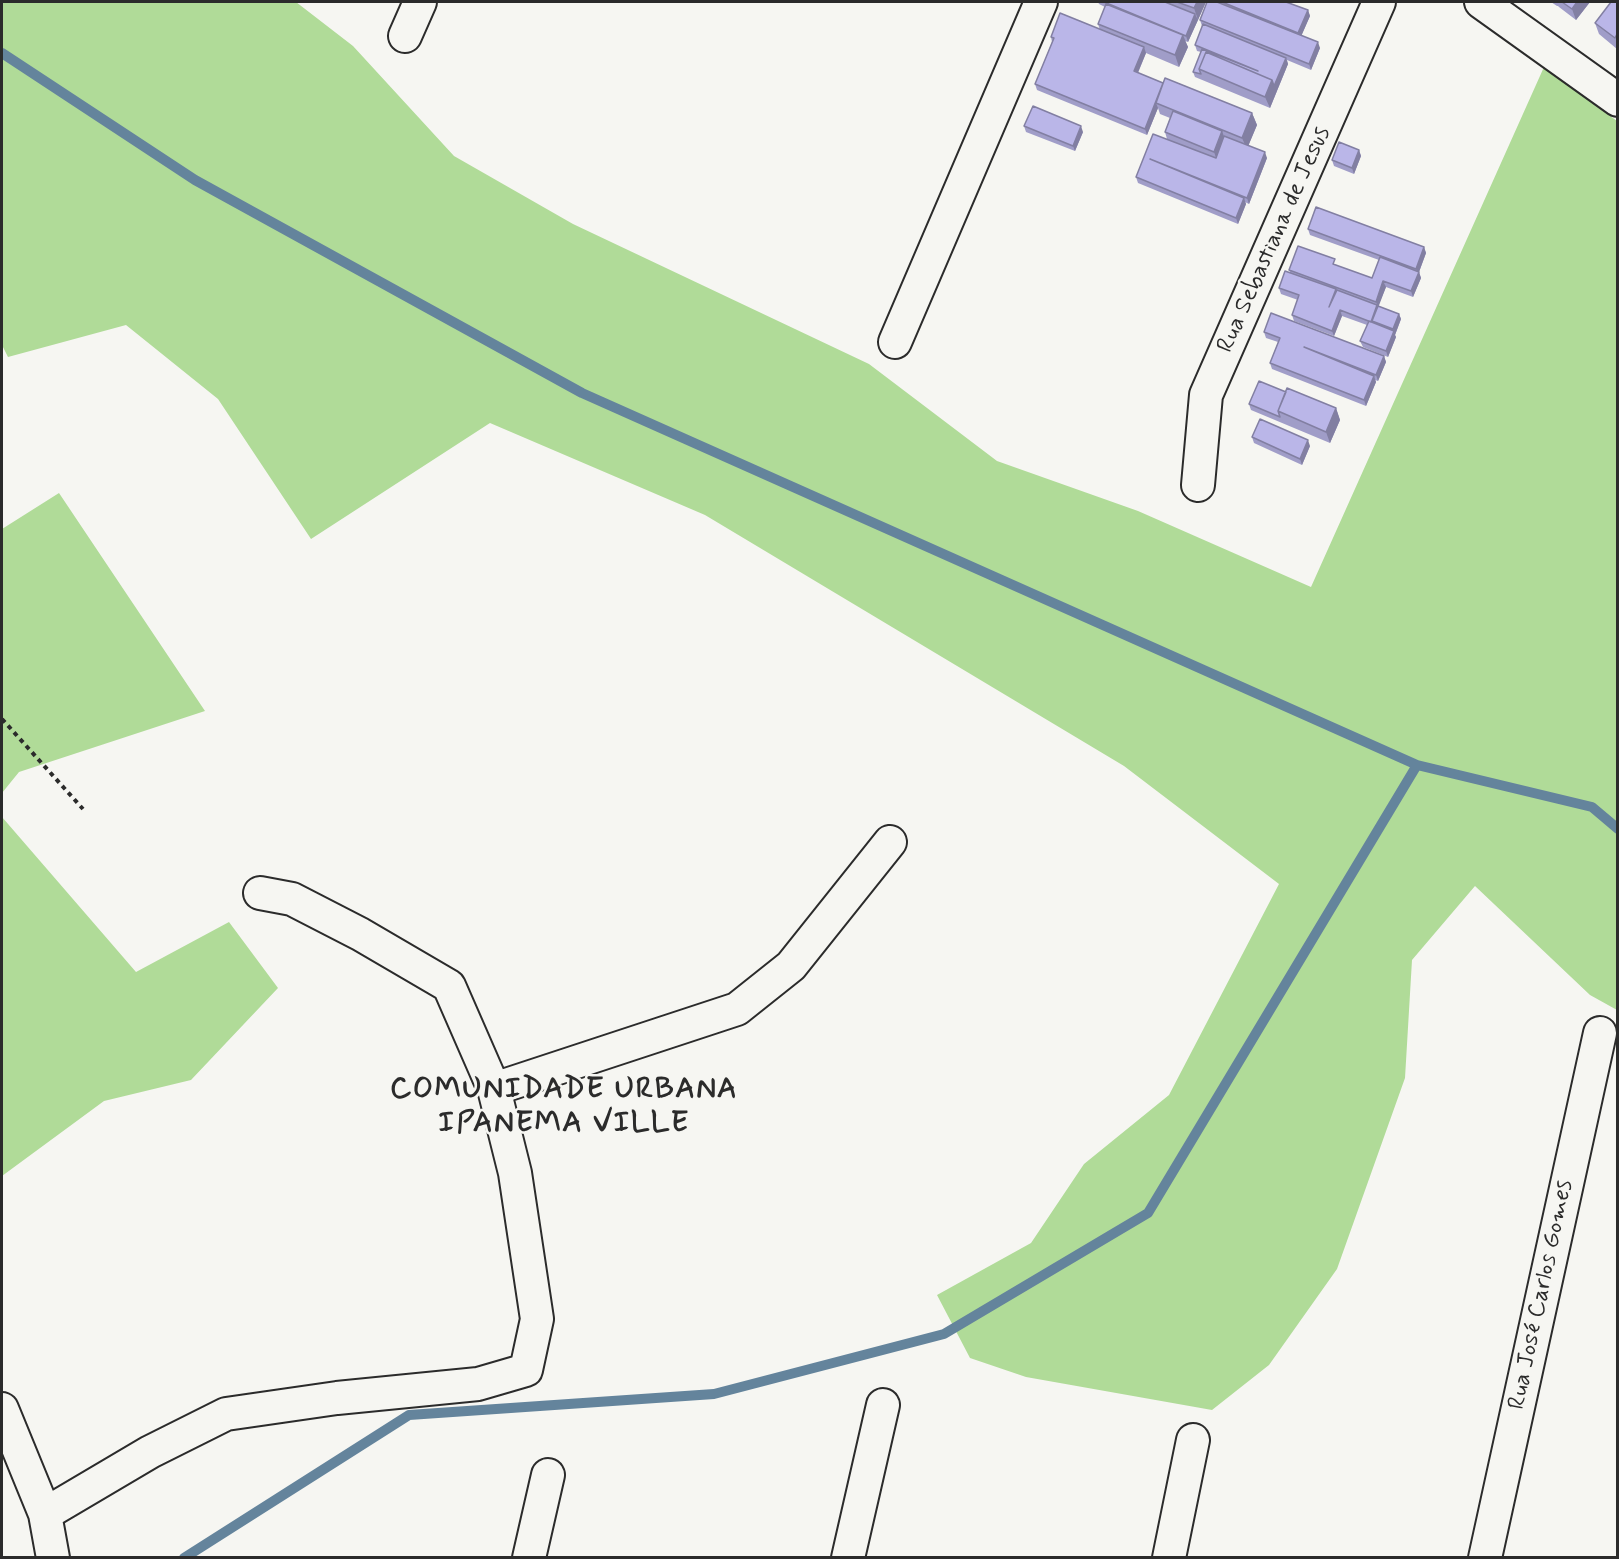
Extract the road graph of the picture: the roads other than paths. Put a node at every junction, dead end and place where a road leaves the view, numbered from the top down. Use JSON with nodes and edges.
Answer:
{"nodes":[{"id":1,"x":420,"y":2,"type":"edge"},
{"id":2,"x":1041,"y":2,"type":"edge"},
{"id":3,"x":1379,"y":2,"type":"edge"},
{"id":4,"x":1481,"y":2,"type":"edge"},
{"id":5,"x":405,"y":36,"type":"dead end"},
{"id":6,"x":1617,"y":100,"type":"edge"},
{"id":7,"x":895,"y":342,"type":"dead end"},
{"id":8,"x":1198,"y":486,"type":"dead end"},
{"id":9,"x":890,"y":842,"type":"dead end"},
{"id":10,"x":260,"y":893,"type":"dead end"},
{"id":11,"x":1600,"y":1033,"type":"dead end"},
{"id":12,"x":494,"y":1089,"type":"junction"},
{"id":13,"x":883,"y":1405,"type":"dead end"},
{"id":14,"x":2,"y":1408,"type":"edge"},
{"id":15,"x":1193,"y":1440,"type":"dead end"},
{"id":16,"x":548,"y":1475,"type":"dead end"},
{"id":17,"x":45,"y":1514,"type":"junction"},
{"id":18,"x":53,"y":1557,"type":"edge"},
{"id":19,"x":529,"y":1557,"type":"edge"},
{"id":20,"x":848,"y":1557,"type":"edge"},
{"id":21,"x":1169,"y":1557,"type":"edge"},
{"id":22,"x":1485,"y":1557,"type":"edge"}],
"edges":[{"from":1,"to":5,"type":"street"},
{"from":2,"to":7,"type":"street"},
{"from":3,"to":8,"type":"street","name":"Rua Sebastiana de Jesus"},
{"from":4,"to":6,"type":"street"},
{"from":9,"to":12,"type":"street"},
{"from":10,"to":12,"type":"street"},
{"from":11,"to":22,"type":"street","name":"Rua José Carlos Gomes"},
{"from":12,"to":17,"type":"street"},
{"from":13,"to":20,"type":"street"},
{"from":14,"to":17,"type":"street"},
{"from":15,"to":21,"type":"street"},
{"from":16,"to":19,"type":"street"},
{"from":17,"to":18,"type":"street"}]}
